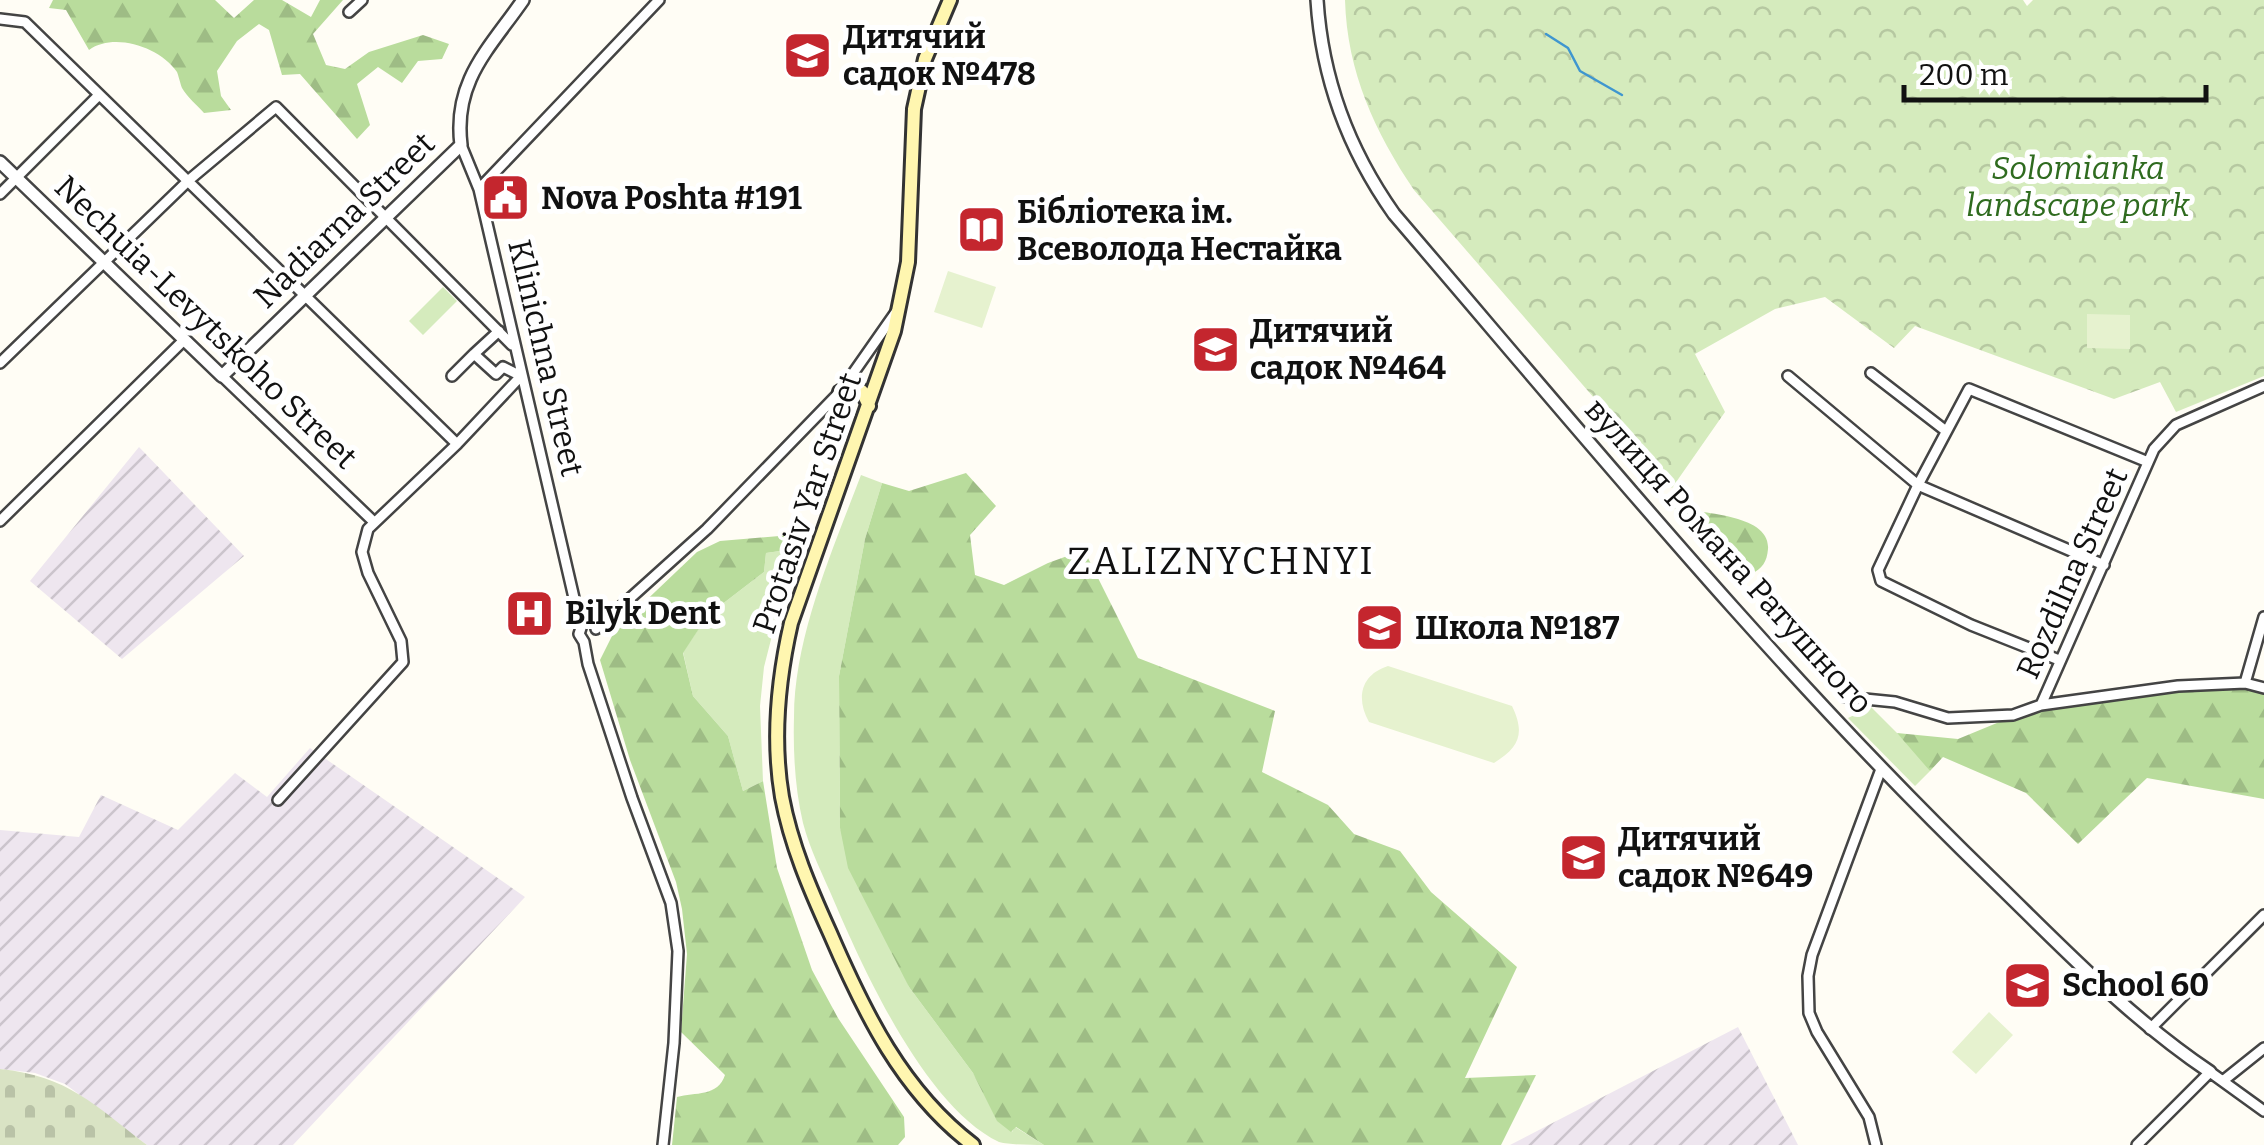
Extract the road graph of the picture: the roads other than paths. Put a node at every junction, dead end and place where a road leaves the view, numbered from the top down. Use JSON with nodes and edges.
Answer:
{"nodes":[{"id":1,"x":362,"y":0,"type":"edge"},
{"id":2,"x":522,"y":0,"type":"edge"},
{"id":3,"x":659,"y":0,"type":"edge"},
{"id":4,"x":950,"y":0,"type":"edge"},
{"id":5,"x":1318,"y":0,"type":"edge"},
{"id":6,"x":349,"y":12,"type":"dead end"},
{"id":7,"x":0,"y":19,"type":"edge"},
{"id":8,"x":98,"y":96,"type":"junction"},
{"id":9,"x":461,"y":145,"type":"junction"},
{"id":10,"x":0,"y":162,"type":"edge"},
{"id":11,"x":17,"y":178,"type":"junction"},
{"id":12,"x":188,"y":180,"type":"junction"},
{"id":13,"x":479,"y":189,"type":"junction"},
{"id":14,"x":0,"y":194,"type":"edge"},
{"id":15,"x":387,"y":216,"type":"junction"},
{"id":16,"x":103,"y":263,"type":"junction"},
{"id":17,"x":307,"y":294,"type":"junction"},
{"id":18,"x":900,"y":306,"type":"junction"},
{"id":19,"x":498,"y":331,"type":"junction"},
{"id":20,"x":183,"y":341,"type":"junction"},
{"id":21,"x":514,"y":346,"type":"junction"},
{"id":22,"x":474,"y":354,"type":"junction"},
{"id":23,"x":0,"y":363,"type":"edge"},
{"id":24,"x":1870,"y":373,"type":"dead end"},
{"id":25,"x":222,"y":376,"type":"junction"},
{"id":26,"x":452,"y":376,"type":"dead end"},
{"id":27,"x":522,"y":376,"type":"junction"},
{"id":28,"x":1788,"y":376,"type":"dead end"},
{"id":29,"x":2264,"y":386,"type":"edge"},
{"id":30,"x":840,"y":392,"type":"junction"},
{"id":31,"x":869,"y":406,"type":"junction"},
{"id":32,"x":1946,"y":431,"type":"junction"},
{"id":33,"x":458,"y":444,"type":"junction"},
{"id":34,"x":2148,"y":462,"type":"junction"},
{"id":35,"x":1918,"y":485,"type":"junction"},
{"id":36,"x":0,"y":521,"type":"edge"},
{"id":37,"x":374,"y":522,"type":"junction"},
{"id":38,"x":2104,"y":565,"type":"junction"},
{"id":39,"x":2264,"y":617,"type":"edge"},
{"id":40,"x":581,"y":628,"type":"junction"},
{"id":41,"x":596,"y":629,"type":"junction"},
{"id":42,"x":584,"y":642,"type":"junction"},
{"id":43,"x":2059,"y":660,"type":"junction"},
{"id":44,"x":2245,"y":683,"type":"junction"},
{"id":45,"x":2264,"y":688,"type":"edge"},
{"id":46,"x":1845,"y":697,"type":"dead end"},
{"id":47,"x":2041,"y":705,"type":"junction"},
{"id":48,"x":1881,"y":769,"type":"junction"},
{"id":49,"x":278,"y":800,"type":"dead end"},
{"id":50,"x":2264,"y":915,"type":"edge"},
{"id":51,"x":2150,"y":1030,"type":"junction"},
{"id":52,"x":2264,"y":1048,"type":"edge"},
{"id":53,"x":2210,"y":1072,"type":"junction"},
{"id":54,"x":2224,"y":1080,"type":"junction"},
{"id":55,"x":2264,"y":1111,"type":"edge"},
{"id":56,"x":663,"y":1145,"type":"edge"},
{"id":57,"x":973,"y":1145,"type":"edge"},
{"id":58,"x":1876,"y":1145,"type":"edge"},
{"id":59,"x":2137,"y":1145,"type":"edge"}],
"edges":[{"from":1,"to":6,"type":"street"},
{"from":2,"to":9,"type":"street","name":"Klinichna Street"},
{"from":3,"to":13,"type":"street"},
{"from":4,"to":18,"type":"main road","name":"Protasiv Yar Street"},
{"from":5,"to":48,"type":"street","name":"вулиця Романа Ратушного"},
{"from":7,"to":8,"type":"street"},
{"from":8,"to":11,"type":"street"},
{"from":8,"to":12,"type":"street"},
{"from":9,"to":13,"type":"street","name":"Klinichna Street"},
{"from":9,"to":15,"type":"street","name":"Nadiarna Street"},
{"from":10,"to":11,"type":"street","name":"Nechuia-Levytskoho Street"},
{"from":11,"to":14,"type":"street"},
{"from":11,"to":16,"type":"street","name":"Nechuia-Levytskoho Street"},
{"from":12,"to":15,"type":"street"},
{"from":12,"to":16,"type":"street"},
{"from":12,"to":17,"type":"street"},
{"from":13,"to":21,"type":"street","name":"Klinichna Street"},
{"from":15,"to":17,"type":"street","name":"Nadiarna Street"},
{"from":15,"to":19,"type":"street"},
{"from":16,"to":20,"type":"street","name":"Nechuia-Levytskoho Street"},
{"from":16,"to":23,"type":"street"},
{"from":17,"to":25,"type":"street","name":"Nadiarna Street"},
{"from":17,"to":33,"type":"street"},
{"from":18,"to":30,"type":"street"},
{"from":18,"to":31,"type":"main road","name":"Protasiv Yar Street"},
{"from":19,"to":21,"type":"street"},
{"from":19,"to":22,"type":"street"},
{"from":20,"to":25,"type":"street","name":"Nechuia-Levytskoho Street"},
{"from":20,"to":36,"type":"street"},
{"from":21,"to":27,"type":"street","name":"Klinichna Street"},
{"from":22,"to":26,"type":"street"},
{"from":22,"to":27,"type":"street"},
{"from":24,"to":32,"type":"street"},
{"from":25,"to":37,"type":"street","name":"Nechuia-Levytskoho Street"},
{"from":27,"to":33,"type":"street"},
{"from":27,"to":40,"type":"street","name":"Klinichna Street"},
{"from":28,"to":35,"type":"street"},
{"from":29,"to":34,"type":"street","name":"Rozdilna Street"},
{"from":30,"to":31,"type":"main road"},
{"from":30,"to":41,"type":"street"},
{"from":31,"to":57,"type":"main road","name":"Protasiv Yar Street"},
{"from":32,"to":34,"type":"street"},
{"from":32,"to":35,"type":"street"},
{"from":33,"to":37,"type":"street"},
{"from":34,"to":38,"type":"street","name":"Rozdilna Street"},
{"from":35,"to":38,"type":"street"},
{"from":35,"to":43,"type":"street"},
{"from":37,"to":49,"type":"street"},
{"from":38,"to":43,"type":"street","name":"Rozdilna Street"},
{"from":39,"to":44,"type":"street"},
{"from":40,"to":41,"type":"street"},
{"from":40,"to":42,"type":"street"},
{"from":41,"to":42,"type":"street"},
{"from":42,"to":56,"type":"street"},
{"from":43,"to":47,"type":"street","name":"Rozdilna Street"},
{"from":44,"to":45,"type":"street"},
{"from":44,"to":47,"type":"street"},
{"from":46,"to":47,"type":"street"},
{"from":48,"to":51,"type":"street","name":"вулиця Романа Ратушного"},
{"from":48,"to":58,"type":"street"},
{"from":50,"to":51,"type":"street"},
{"from":51,"to":53,"type":"street","name":"вулиця Романа Ратушного"},
{"from":52,"to":54,"type":"street"},
{"from":53,"to":54,"type":"street"},
{"from":53,"to":59,"type":"street"},
{"from":54,"to":55,"type":"street"}]}
